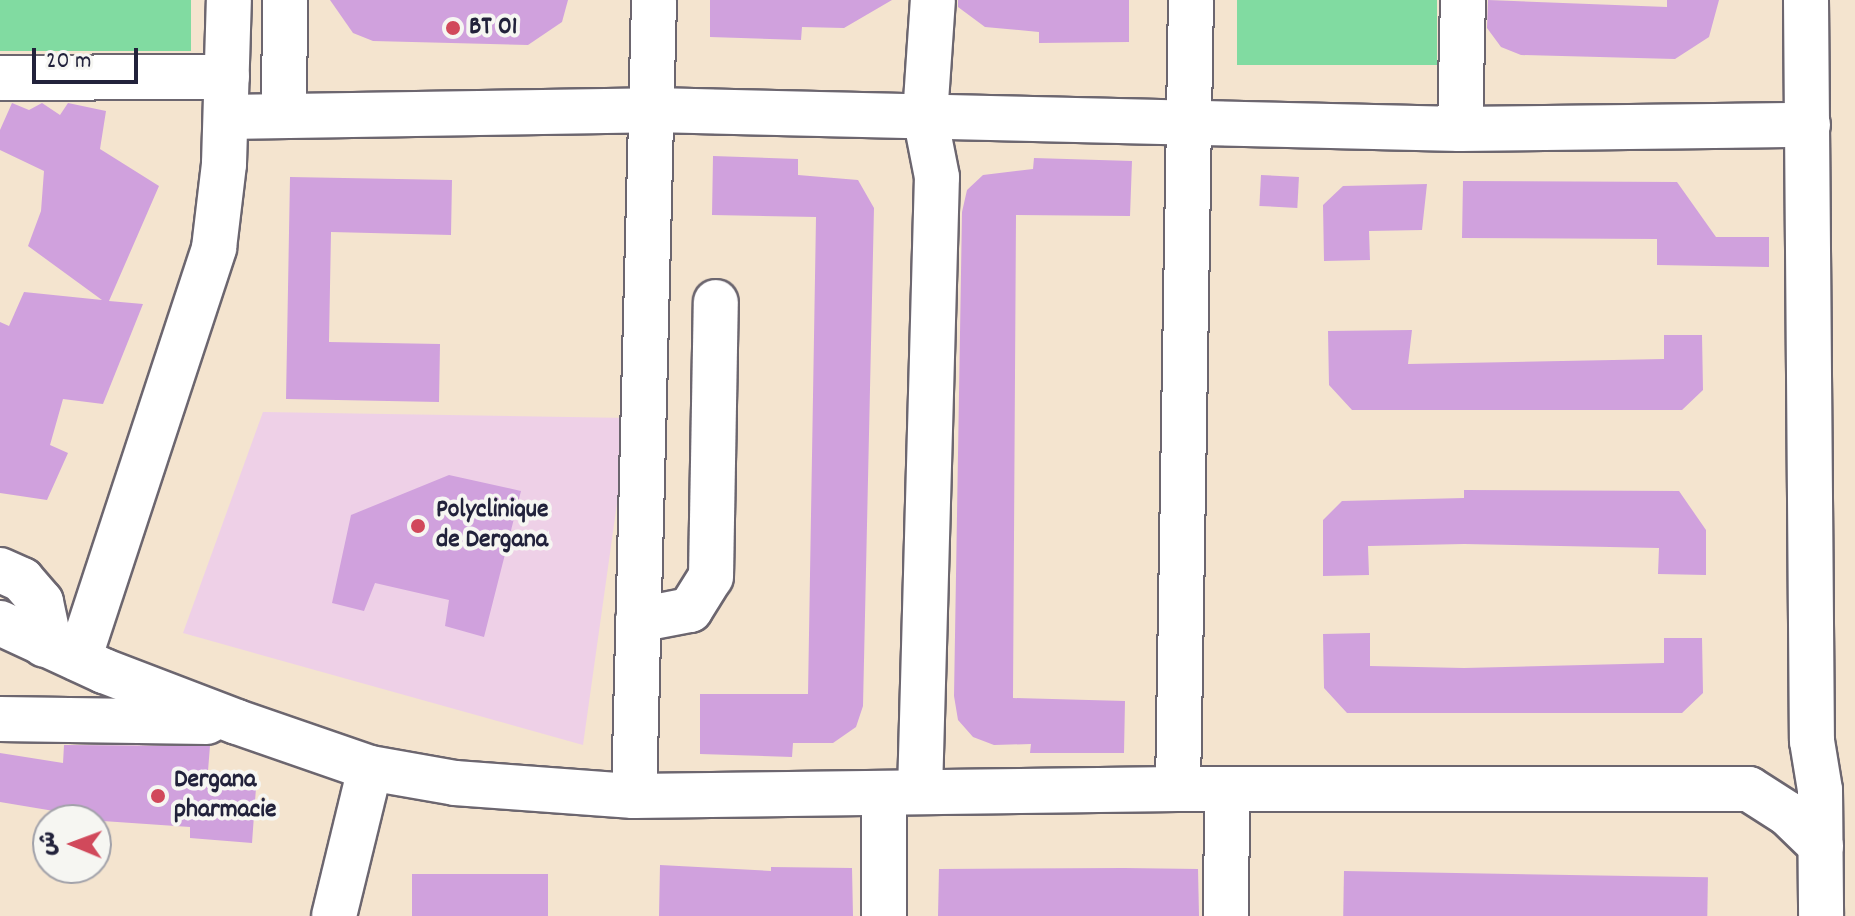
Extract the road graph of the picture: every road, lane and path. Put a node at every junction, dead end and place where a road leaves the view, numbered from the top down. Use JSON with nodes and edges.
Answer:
{"nodes":[{"id":1,"x":229,"y":0,"type":"edge"},
{"id":2,"x":285,"y":0,"type":"edge"},
{"id":3,"x":654,"y":0,"type":"edge"},
{"id":4,"x":933,"y":0,"type":"edge"},
{"id":5,"x":1191,"y":0,"type":"edge"},
{"id":6,"x":1463,"y":0,"type":"edge"},
{"id":7,"x":1806,"y":0,"type":"edge"},
{"id":8,"x":0,"y":78,"type":"edge"},
{"id":9,"x":227,"y":97,"type":"junction"},
{"id":10,"x":653,"y":110,"type":"junction"},
{"id":11,"x":284,"y":116,"type":"junction"},
{"id":12,"x":925,"y":116,"type":"junction"},
{"id":13,"x":1190,"y":122,"type":"junction"},
{"id":14,"x":1808,"y":125,"type":"junction"},
{"id":15,"x":1460,"y":129,"type":"junction"},
{"id":16,"x":716,"y":302,"type":"dead end"},
{"id":17,"x":0,"y":570,"type":"edge"},
{"id":18,"x":638,"y":620,"type":"junction"},
{"id":19,"x":0,"y":623,"type":"edge"},
{"id":20,"x":62,"y":652,"type":"junction"},
{"id":21,"x":0,"y":719,"type":"edge"},
{"id":22,"x":237,"y":722,"type":"junction"},
{"id":23,"x":1812,"y":741,"type":"junction"},
{"id":24,"x":370,"y":768,"type":"junction"},
{"id":25,"x":1178,"y":789,"type":"junction"},
{"id":26,"x":1749,"y":789,"type":"junction"},
{"id":27,"x":1227,"y":790,"type":"junction"},
{"id":28,"x":902,"y":793,"type":"junction"},
{"id":29,"x":634,"y":796,"type":"junction"},
{"id":30,"x":1821,"y":846,"type":"junction"},
{"id":31,"x":334,"y":916,"type":"edge"},
{"id":32,"x":884,"y":916,"type":"edge"},
{"id":33,"x":1226,"y":916,"type":"edge"},
{"id":34,"x":1821,"y":916,"type":"edge"}],
"edges":[{"from":1,"to":9,"type":"street"},
{"from":2,"to":11,"type":"street"},
{"from":3,"to":10,"type":"street"},
{"from":4,"to":12,"type":"street"},
{"from":5,"to":13,"type":"street"},
{"from":6,"to":15,"type":"street"},
{"from":7,"to":14,"type":"street"},
{"from":8,"to":9,"type":"street"},
{"from":9,"to":11,"type":"street"},
{"from":9,"to":20,"type":"street"},
{"from":10,"to":11,"type":"street"},
{"from":10,"to":12,"type":"street"},
{"from":10,"to":18,"type":"street"},
{"from":12,"to":13,"type":"street"},
{"from":12,"to":28,"type":"street"},
{"from":13,"to":15,"type":"street"},
{"from":13,"to":25,"type":"street"},
{"from":14,"to":15,"type":"street"},
{"from":14,"to":23,"type":"street"},
{"from":16,"to":18,"type":"street"},
{"from":17,"to":20,"type":"street"},
{"from":18,"to":29,"type":"street"},
{"from":19,"to":20,"type":"street"},
{"from":20,"to":22,"type":"street"},
{"from":21,"to":22,"type":"street"},
{"from":22,"to":24,"type":"street"},
{"from":23,"to":26,"type":"street"},
{"from":23,"to":30,"type":"street"},
{"from":24,"to":29,"type":"street"},
{"from":24,"to":31,"type":"street"},
{"from":25,"to":27,"type":"street"},
{"from":25,"to":28,"type":"street"},
{"from":26,"to":27,"type":"street"},
{"from":26,"to":30,"type":"street"},
{"from":27,"to":33,"type":"street"},
{"from":28,"to":29,"type":"street"},
{"from":28,"to":32,"type":"street"},
{"from":30,"to":34,"type":"street"}]}
